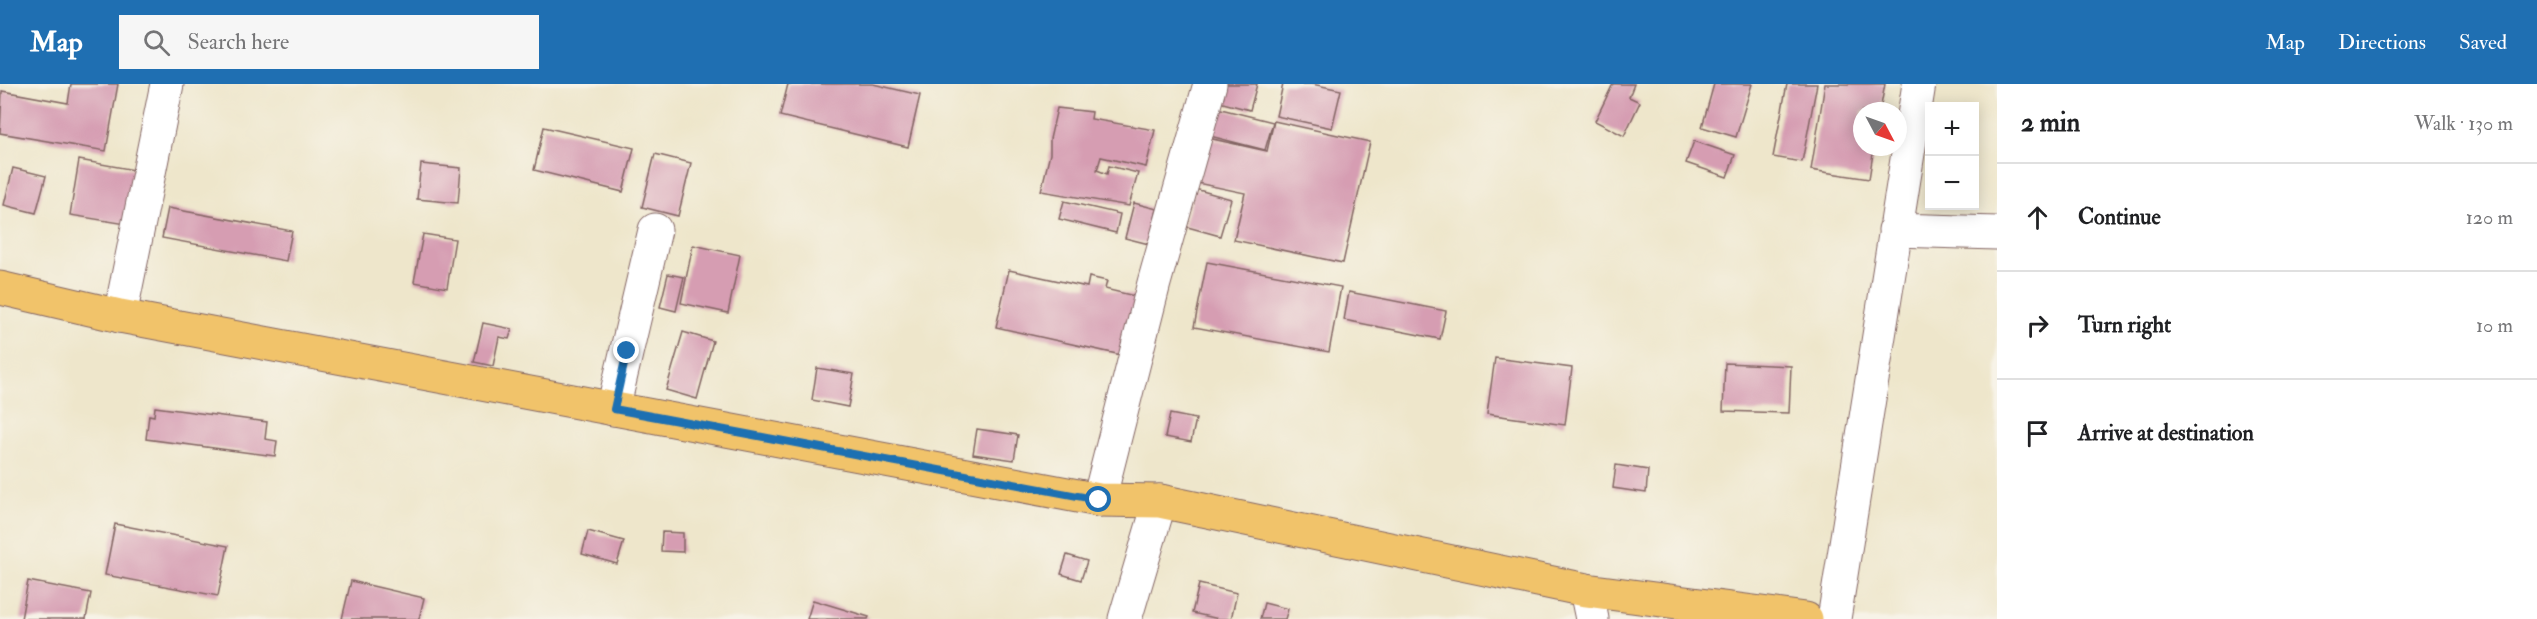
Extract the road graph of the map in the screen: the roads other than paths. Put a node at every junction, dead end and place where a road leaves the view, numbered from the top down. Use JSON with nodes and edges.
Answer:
{"nodes":[{"id":1,"x":166,"y":84,"type":"edge"},
{"id":2,"x":1210,"y":84,"type":"edge"},
{"id":3,"x":1919,"y":84,"type":"edge"},
{"id":4,"x":655,"y":230,"type":"dead end"},
{"id":5,"x":1895,"y":230,"type":"junction"},
{"id":6,"x":1997,"y":233,"type":"edge"},
{"id":7,"x":0,"y":288,"type":"edge"},
{"id":8,"x":120,"y":316,"type":"junction"},
{"id":9,"x":614,"y":409,"type":"junction"},
{"id":10,"x":1099,"y":500,"type":"junction"},
{"id":11,"x":1161,"y":501,"type":"junction"},
{"id":12,"x":1589,"y":604,"type":"edge"},
{"id":13,"x":1125,"y":619,"type":"edge"},
{"id":14,"x":1806,"y":619,"type":"edge"},
{"id":15,"x":1834,"y":619,"type":"edge"}],
"edges":[{"from":1,"to":8,"type":"street"},
{"from":2,"to":10,"type":"street"},
{"from":3,"to":5,"type":"street"},
{"from":4,"to":9,"type":"street"},
{"from":5,"to":6,"type":"street"},
{"from":5,"to":15,"type":"street"},
{"from":7,"to":8,"type":"main road"},
{"from":8,"to":9,"type":"main road"},
{"from":9,"to":10,"type":"main road"},
{"from":10,"to":11,"type":"main road"},
{"from":11,"to":12,"type":"main road"},
{"from":11,"to":13,"type":"street"},
{"from":12,"to":14,"type":"main road"}]}
